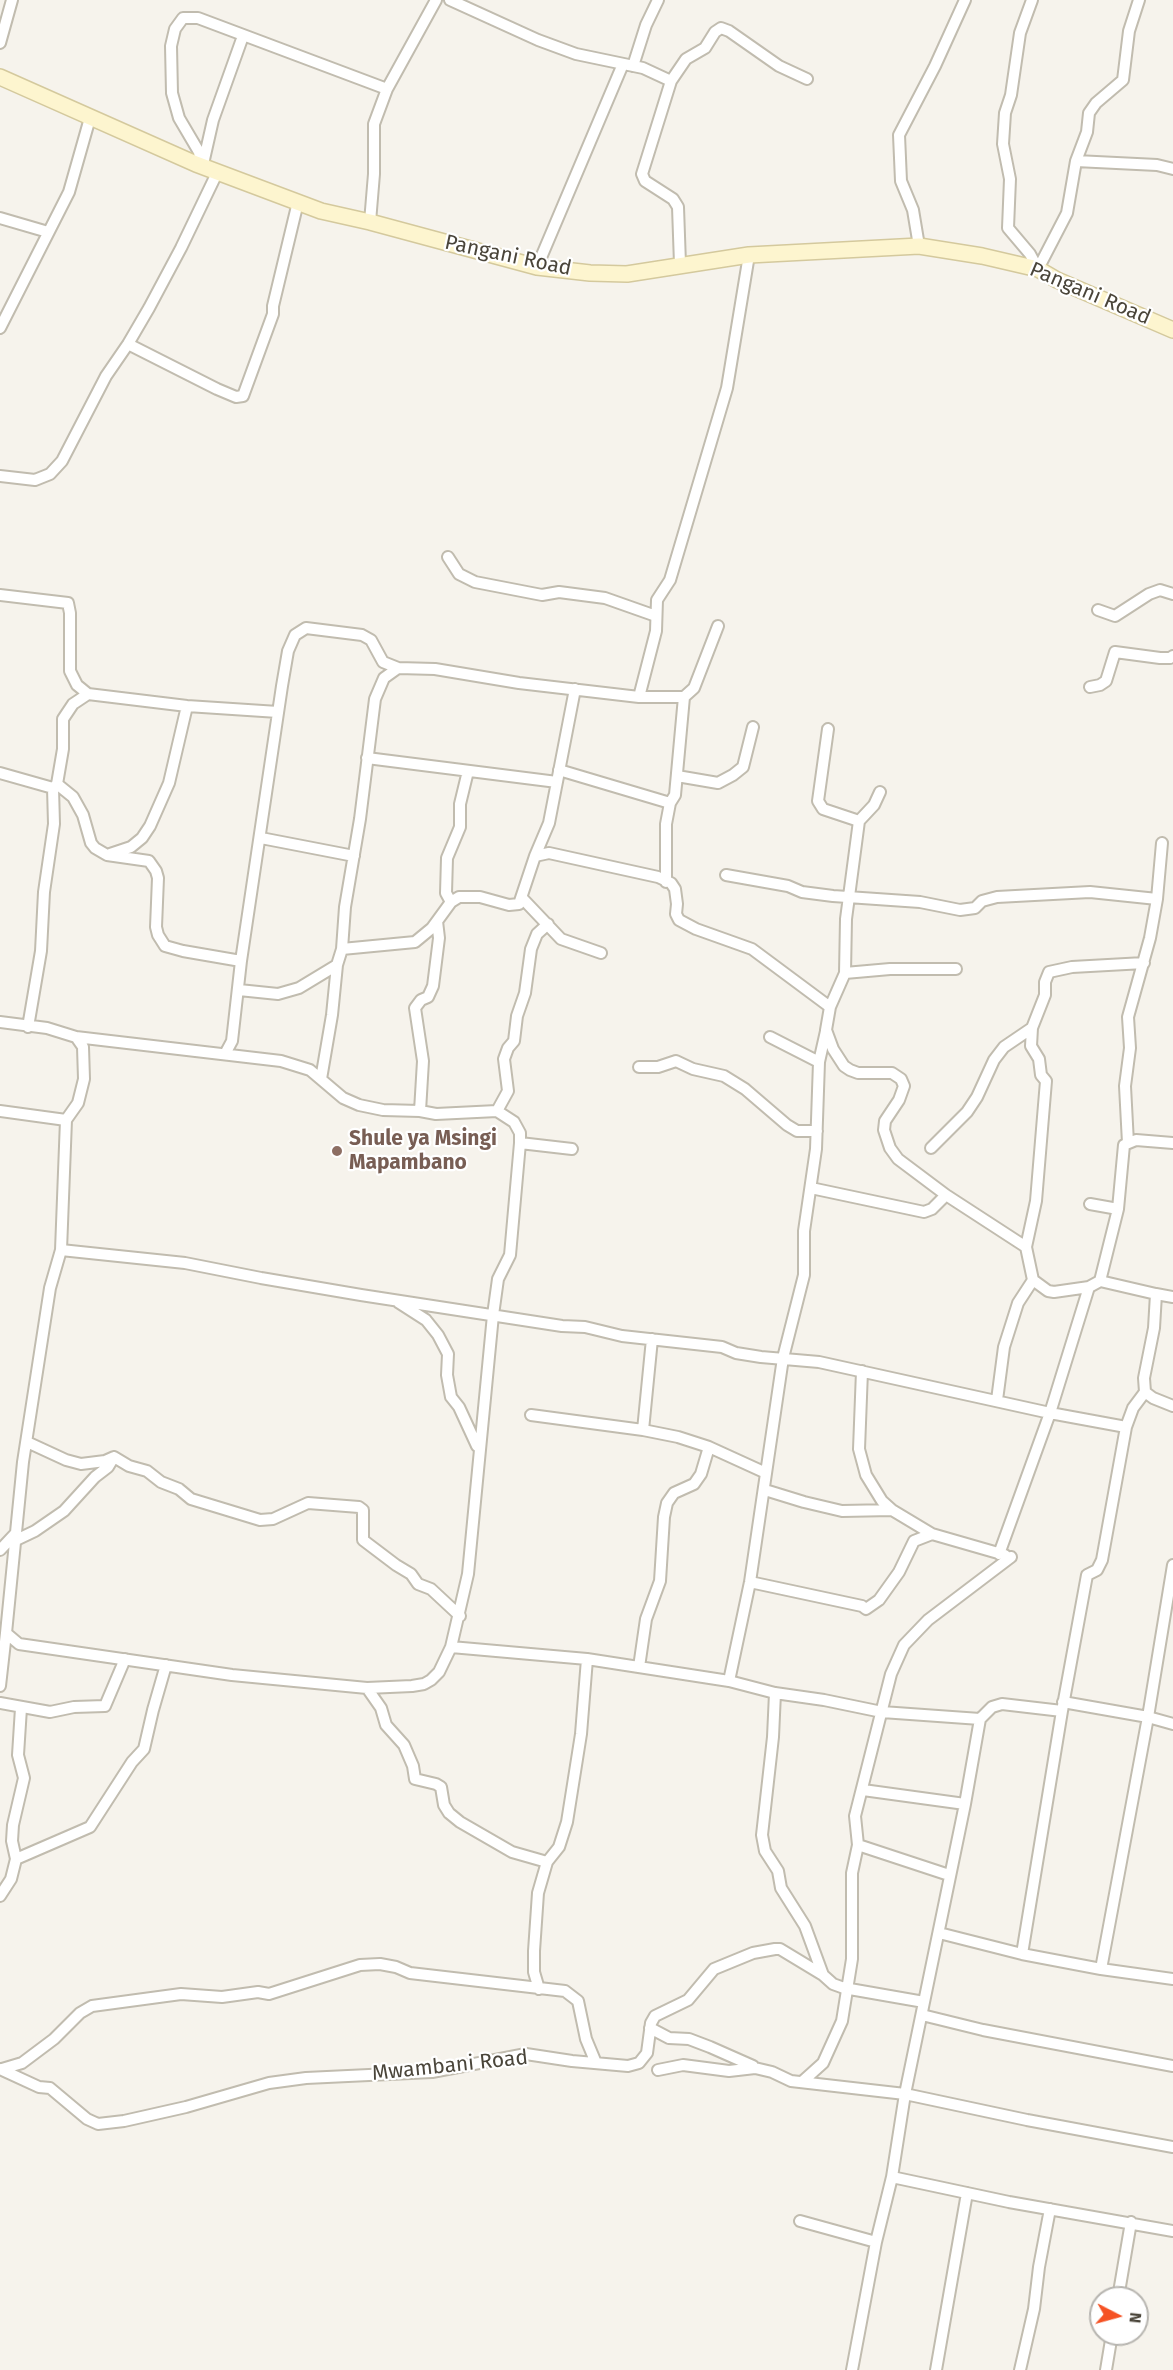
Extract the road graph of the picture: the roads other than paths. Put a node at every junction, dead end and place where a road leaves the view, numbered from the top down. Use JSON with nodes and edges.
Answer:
{"nodes":[{"id":1,"x":12,"y":0,"type":"edge"},
{"id":2,"x":436,"y":0,"type":"edge"},
{"id":3,"x":450,"y":0,"type":"edge"},
{"id":4,"x":658,"y":0,"type":"edge"},
{"id":5,"x":965,"y":0,"type":"edge"},
{"id":6,"x":1032,"y":0,"type":"edge"},
{"id":7,"x":1138,"y":0,"type":"edge"},
{"id":8,"x":243,"y":36,"type":"junction"},
{"id":9,"x":0,"y":43,"type":"edge"},
{"id":10,"x":628,"y":65,"type":"junction"},
{"id":11,"x":0,"y":77,"type":"edge"},
{"id":12,"x":807,"y":79,"type":"dead end"},
{"id":13,"x":671,"y":81,"type":"junction"},
{"id":14,"x":387,"y":89,"type":"junction"},
{"id":15,"x":90,"y":118,"type":"junction"},
{"id":16,"x":1076,"y":161,"type":"junction"},
{"id":17,"x":202,"y":167,"type":"junction"},
{"id":18,"x":1173,"y":169,"type":"edge"},
{"id":19,"x":217,"y":172,"type":"junction"},
{"id":20,"x":298,"y":202,"type":"junction"},
{"id":21,"x":0,"y":218,"type":"edge"},
{"id":22,"x":370,"y":222,"type":"junction"},
{"id":23,"x":48,"y":232,"type":"junction"},
{"id":24,"x":919,"y":246,"type":"junction"},
{"id":25,"x":749,"y":255,"type":"junction"},
{"id":26,"x":680,"y":264,"type":"junction"},
{"id":27,"x":537,"y":267,"type":"junction"},
{"id":28,"x":1038,"y":269,"type":"junction"},
{"id":29,"x":0,"y":328,"type":"edge"},
{"id":30,"x":1173,"y":330,"type":"edge"},
{"id":31,"x":128,"y":344,"type":"junction"},
{"id":32,"x":0,"y":476,"type":"edge"},
{"id":33,"x":448,"y":557,"type":"dead end"},
{"id":34,"x":1173,"y":594,"type":"edge"},
{"id":35,"x":0,"y":595,"type":"edge"},
{"id":36,"x":1098,"y":610,"type":"dead end"},
{"id":37,"x":656,"y":616,"type":"junction"},
{"id":38,"x":718,"y":626,"type":"dead end"},
{"id":39,"x":1173,"y":656,"type":"edge"},
{"id":40,"x":398,"y":668,"type":"junction"},
{"id":41,"x":1090,"y":687,"type":"dead end"},
{"id":42,"x":575,"y":689,"type":"junction"},
{"id":43,"x":88,"y":694,"type":"junction"},
{"id":44,"x":639,"y":696,"type":"junction"},
{"id":45,"x":684,"y":697,"type":"junction"},
{"id":46,"x":187,"y":706,"type":"junction"},
{"id":47,"x":278,"y":712,"type":"junction"},
{"id":48,"x":753,"y":728,"type":"dead end"},
{"id":49,"x":828,"y":729,"type":"dead end"},
{"id":50,"x":368,"y":758,"type":"junction"},
{"id":51,"x":560,"y":770,"type":"junction"},
{"id":52,"x":468,"y":771,"type":"junction"},
{"id":53,"x":0,"y":773,"type":"edge"},
{"id":54,"x":677,"y":776,"type":"junction"},
{"id":55,"x":557,"y":782,"type":"junction"},
{"id":56,"x":55,"y":786,"type":"junction"},
{"id":57,"x":880,"y":792,"type":"dead end"},
{"id":58,"x":670,"y":803,"type":"junction"},
{"id":59,"x":859,"y":821,"type":"junction"},
{"id":60,"x":261,"y":838,"type":"junction"},
{"id":61,"x":1162,"y":843,"type":"dead end"},
{"id":62,"x":107,"y":855,"type":"junction"},
{"id":63,"x":354,"y":856,"type":"junction"},
{"id":64,"x":536,"y":856,"type":"junction"},
{"id":65,"x":726,"y":875,"type":"dead end"},
{"id":66,"x":666,"y":882,"type":"junction"},
{"id":67,"x":848,"y":897,"type":"junction"},
{"id":68,"x":522,"y":898,"type":"junction"},
{"id":69,"x":1157,"y":899,"type":"junction"},
{"id":70,"x":451,"y":902,"type":"junction"},
{"id":71,"x":436,"y":921,"type":"junction"},
{"id":72,"x":548,"y":924,"type":"junction"},
{"id":73,"x":342,"y":949,"type":"junction"},
{"id":74,"x":601,"y":953,"type":"dead end"},
{"id":75,"x":242,"y":961,"type":"junction"},
{"id":76,"x":1144,"y":963,"type":"junction"},
{"id":77,"x":337,"y":965,"type":"junction"},
{"id":78,"x":956,"y":969,"type":"dead end"},
{"id":79,"x":845,"y":973,"type":"junction"},
{"id":80,"x":240,"y":990,"type":"junction"},
{"id":81,"x":830,"y":1007,"type":"junction"},
{"id":82,"x":0,"y":1022,"type":"edge"},
{"id":83,"x":28,"y":1028,"type":"junction"},
{"id":84,"x":1032,"y":1028,"type":"junction"},
{"id":85,"x":826,"y":1030,"type":"junction"},
{"id":86,"x":76,"y":1037,"type":"junction"},
{"id":87,"x":770,"y":1037,"type":"dead end"},
{"id":88,"x":225,"y":1054,"type":"junction"},
{"id":89,"x":819,"y":1062,"type":"junction"},
{"id":90,"x":639,"y":1067,"type":"dead end"},
{"id":91,"x":321,"y":1079,"type":"junction"},
{"id":92,"x":0,"y":1111,"type":"edge"},
{"id":93,"x":420,"y":1111,"type":"junction"},
{"id":94,"x":497,"y":1111,"type":"junction"},
{"id":95,"x":66,"y":1120,"type":"junction"},
{"id":96,"x":817,"y":1131,"type":"junction"},
{"id":97,"x":520,"y":1143,"type":"junction"},
{"id":98,"x":1128,"y":1143,"type":"junction"},
{"id":99,"x":1173,"y":1143,"type":"edge"},
{"id":100,"x":931,"y":1148,"type":"dead end"},
{"id":101,"x":572,"y":1149,"type":"dead end"},
{"id":102,"x":811,"y":1188,"type":"junction"},
{"id":103,"x":946,"y":1195,"type":"junction"},
{"id":104,"x":1090,"y":1204,"type":"dead end"},
{"id":105,"x":1118,"y":1209,"type":"junction"},
{"id":106,"x":1026,"y":1247,"type":"junction"},
{"id":107,"x":61,"y":1250,"type":"junction"},
{"id":108,"x":1033,"y":1281,"type":"junction"},
{"id":109,"x":1100,"y":1281,"type":"junction"},
{"id":110,"x":1089,"y":1287,"type":"junction"},
{"id":111,"x":1156,"y":1294,"type":"junction"},
{"id":112,"x":1173,"y":1297,"type":"edge"},
{"id":113,"x":396,"y":1300,"type":"junction"},
{"id":114,"x":493,"y":1315,"type":"junction"},
{"id":115,"x":652,"y":1339,"type":"junction"},
{"id":116,"x":783,"y":1358,"type":"junction"},
{"id":117,"x":862,"y":1371,"type":"junction"},
{"id":118,"x":1145,"y":1392,"type":"junction"},
{"id":119,"x":997,"y":1400,"type":"junction"},
{"id":120,"x":1173,"y":1406,"type":"edge"},
{"id":121,"x":1050,"y":1413,"type":"junction"},
{"id":122,"x":531,"y":1415,"type":"dead end"},
{"id":123,"x":1126,"y":1427,"type":"junction"},
{"id":124,"x":643,"y":1430,"type":"junction"},
{"id":125,"x":27,"y":1442,"type":"junction"},
{"id":126,"x":709,"y":1447,"type":"junction"},
{"id":127,"x":479,"y":1452,"type":"junction"},
{"id":128,"x":114,"y":1457,"type":"junction"},
{"id":129,"x":766,"y":1473,"type":"junction"},
{"id":130,"x":765,"y":1490,"type":"junction"},
{"id":131,"x":892,"y":1510,"type":"junction"},
{"id":132,"x":932,"y":1534,"type":"junction"},
{"id":133,"x":15,"y":1537,"type":"junction"},
{"id":134,"x":0,"y":1550,"type":"edge"},
{"id":135,"x":999,"y":1554,"type":"junction"},
{"id":136,"x":1173,"y":1565,"type":"edge"},
{"id":137,"x":750,"y":1582,"type":"junction"},
{"id":138,"x":5,"y":1589,"type":"edge"},
{"id":139,"x":460,"y":1616,"type":"junction"},
{"id":140,"x":6,"y":1633,"type":"junction"},
{"id":141,"x":1168,"y":1634,"type":"edge"},
{"id":142,"x":451,"y":1647,"type":"junction"},
{"id":143,"x":125,"y":1659,"type":"junction"},
{"id":144,"x":587,"y":1659,"type":"junction"},
{"id":145,"x":166,"y":1665,"type":"junction"},
{"id":146,"x":639,"y":1667,"type":"junction"},
{"id":147,"x":729,"y":1681,"type":"junction"},
{"id":148,"x":0,"y":1686,"type":"edge"},
{"id":149,"x":367,"y":1688,"type":"junction"},
{"id":150,"x":775,"y":1693,"type":"junction"},
{"id":151,"x":0,"y":1703,"type":"edge"},
{"id":152,"x":1063,"y":1707,"type":"junction"},
{"id":153,"x":21,"y":1708,"type":"junction"},
{"id":154,"x":879,"y":1710,"type":"junction"},
{"id":155,"x":1148,"y":1717,"type":"junction"},
{"id":156,"x":980,"y":1719,"type":"junction"},
{"id":157,"x":1173,"y":1724,"type":"edge"},
{"id":158,"x":863,"y":1790,"type":"junction"},
{"id":159,"x":965,"y":1804,"type":"junction"},
{"id":160,"x":858,"y":1845,"type":"junction"},
{"id":161,"x":15,"y":1859,"type":"junction"},
{"id":162,"x":547,"y":1862,"type":"junction"},
{"id":163,"x":949,"y":1875,"type":"junction"},
{"id":164,"x":0,"y":1896,"type":"edge"},
{"id":165,"x":939,"y":1933,"type":"junction"},
{"id":166,"x":1022,"y":1954,"type":"junction"},
{"id":167,"x":1101,"y":1969,"type":"junction"},
{"id":168,"x":823,"y":1975,"type":"junction"},
{"id":169,"x":1173,"y":1979,"type":"edge"},
{"id":170,"x":842,"y":1987,"type":"junction"},
{"id":171,"x":539,"y":1989,"type":"junction"},
{"id":172,"x":924,"y":2002,"type":"junction"},
{"id":173,"x":922,"y":2015,"type":"junction"},
{"id":174,"x":650,"y":2028,"type":"junction"},
{"id":175,"x":596,"y":2063,"type":"junction"},
{"id":176,"x":1173,"y":2066,"type":"edge"},
{"id":177,"x":755,"y":2068,"type":"junction"},
{"id":178,"x":1,"y":2069,"type":"edge"},
{"id":179,"x":658,"y":2070,"type":"dead end"},
{"id":180,"x":803,"y":2081,"type":"junction"},
{"id":181,"x":905,"y":2094,"type":"junction"},
{"id":182,"x":1173,"y":2147,"type":"edge"},
{"id":183,"x":892,"y":2177,"type":"junction"},
{"id":184,"x":968,"y":2193,"type":"junction"},
{"id":185,"x":1050,"y":2210,"type":"junction"},
{"id":186,"x":800,"y":2221,"type":"dead end"},
{"id":187,"x":1131,"y":2222,"type":"junction"},
{"id":188,"x":1173,"y":2231,"type":"edge"},
{"id":189,"x":876,"y":2242,"type":"junction"},
{"id":190,"x":1120,"y":2286,"type":"edge"},
{"id":191,"x":1110,"y":2346,"type":"edge"},
{"id":192,"x":852,"y":2370,"type":"edge"},
{"id":193,"x":936,"y":2370,"type":"edge"},
{"id":194,"x":1020,"y":2370,"type":"edge"},
{"id":195,"x":1106,"y":2370,"type":"edge"}],
"edges":[{"from":1,"to":9,"type":"street"},
{"from":2,"to":14,"type":"street"},
{"from":3,"to":10,"type":"street"},
{"from":4,"to":10,"type":"street"},
{"from":5,"to":24,"type":"street"},
{"from":6,"to":28,"type":"street"},
{"from":7,"to":16,"type":"street"},
{"from":8,"to":14,"type":"street"},
{"from":8,"to":17,"type":"street"},
{"from":8,"to":17,"type":"street"},
{"from":10,"to":13,"type":"street"},
{"from":10,"to":27,"type":"street"},
{"from":11,"to":15,"type":"main road","name":"Pangani Road"},
{"from":12,"to":13,"type":"street"},
{"from":13,"to":26,"type":"street"},
{"from":14,"to":22,"type":"street"},
{"from":15,"to":17,"type":"main road","name":"Pangani Road"},
{"from":15,"to":23,"type":"street"},
{"from":16,"to":18,"type":"street"},
{"from":16,"to":28,"type":"street"},
{"from":17,"to":19,"type":"main road","name":"Pangani Road"},
{"from":19,"to":20,"type":"main road","name":"Pangani Road"},
{"from":19,"to":31,"type":"street"},
{"from":20,"to":22,"type":"main road","name":"Pangani Road"},
{"from":20,"to":31,"type":"street"},
{"from":21,"to":23,"type":"street"},
{"from":22,"to":27,"type":"main road","name":"Pangani Road"},
{"from":23,"to":29,"type":"street"},
{"from":24,"to":25,"type":"main road","name":"Pangani Road"},
{"from":24,"to":28,"type":"main road","name":"Pangani Road"},
{"from":25,"to":26,"type":"main road","name":"Pangani Road"},
{"from":25,"to":37,"type":"street"},
{"from":26,"to":27,"type":"main road","name":"Pangani Road"},
{"from":28,"to":30,"type":"main road","name":"Pangani Road"},
{"from":31,"to":32,"type":"street"},
{"from":33,"to":37,"type":"street"},
{"from":34,"to":36,"type":"street"},
{"from":35,"to":43,"type":"street"},
{"from":37,"to":44,"type":"street"},
{"from":38,"to":45,"type":"street"},
{"from":39,"to":41,"type":"street"},
{"from":40,"to":42,"type":"street"},
{"from":40,"to":47,"type":"street"},
{"from":40,"to":50,"type":"street"},
{"from":42,"to":44,"type":"street"},
{"from":42,"to":51,"type":"street"},
{"from":43,"to":46,"type":"street"},
{"from":43,"to":56,"type":"street"},
{"from":44,"to":45,"type":"street"},
{"from":45,"to":54,"type":"street"},
{"from":46,"to":47,"type":"street"},
{"from":46,"to":62,"type":"street"},
{"from":47,"to":60,"type":"street"},
{"from":48,"to":54,"type":"street"},
{"from":49,"to":59,"type":"street"},
{"from":50,"to":52,"type":"street"},
{"from":50,"to":63,"type":"street"},
{"from":51,"to":55,"type":"street"},
{"from":51,"to":58,"type":"street"},
{"from":52,"to":55,"type":"street"},
{"from":52,"to":70,"type":"street"},
{"from":53,"to":56,"type":"street"},
{"from":54,"to":58,"type":"street"},
{"from":55,"to":64,"type":"street"},
{"from":56,"to":62,"type":"street"},
{"from":56,"to":83,"type":"street"},
{"from":57,"to":59,"type":"street"},
{"from":58,"to":66,"type":"street"},
{"from":59,"to":67,"type":"street"},
{"from":60,"to":63,"type":"street"},
{"from":60,"to":75,"type":"street"},
{"from":61,"to":69,"type":"street"},
{"from":62,"to":75,"type":"street"},
{"from":63,"to":73,"type":"street"},
{"from":64,"to":66,"type":"street"},
{"from":64,"to":68,"type":"street"},
{"from":65,"to":67,"type":"street"},
{"from":66,"to":81,"type":"street"},
{"from":67,"to":69,"type":"street"},
{"from":67,"to":79,"type":"street"},
{"from":68,"to":70,"type":"street"},
{"from":68,"to":72,"type":"street"},
{"from":69,"to":76,"type":"street"},
{"from":70,"to":71,"type":"street"},
{"from":71,"to":73,"type":"street"},
{"from":71,"to":93,"type":"street"},
{"from":72,"to":74,"type":"street"},
{"from":72,"to":94,"type":"street"},
{"from":73,"to":77,"type":"street"},
{"from":75,"to":80,"type":"street"},
{"from":76,"to":84,"type":"street"},
{"from":76,"to":98,"type":"street"},
{"from":77,"to":80,"type":"street"},
{"from":77,"to":91,"type":"street"},
{"from":78,"to":79,"type":"street"},
{"from":79,"to":81,"type":"street"},
{"from":80,"to":88,"type":"street"},
{"from":81,"to":85,"type":"street"},
{"from":82,"to":83,"type":"street"},
{"from":83,"to":86,"type":"street"},
{"from":84,"to":100,"type":"street"},
{"from":84,"to":106,"type":"street"},
{"from":85,"to":89,"type":"street"},
{"from":85,"to":103,"type":"street"},
{"from":86,"to":88,"type":"street"},
{"from":86,"to":95,"type":"street"},
{"from":87,"to":89,"type":"street"},
{"from":88,"to":91,"type":"street"},
{"from":89,"to":96,"type":"street"},
{"from":90,"to":96,"type":"street"},
{"from":91,"to":93,"type":"street"},
{"from":92,"to":95,"type":"street"},
{"from":93,"to":94,"type":"street"},
{"from":94,"to":97,"type":"street"},
{"from":95,"to":107,"type":"street"},
{"from":96,"to":102,"type":"street"},
{"from":97,"to":101,"type":"street"},
{"from":97,"to":114,"type":"street"},
{"from":98,"to":99,"type":"street"},
{"from":98,"to":105,"type":"street"},
{"from":102,"to":103,"type":"street"},
{"from":102,"to":116,"type":"street"},
{"from":103,"to":106,"type":"street"},
{"from":104,"to":105,"type":"street"},
{"from":105,"to":109,"type":"street"},
{"from":106,"to":108,"type":"street"},
{"from":107,"to":113,"type":"street"},
{"from":107,"to":125,"type":"street"},
{"from":108,"to":110,"type":"street"},
{"from":108,"to":119,"type":"street"},
{"from":109,"to":110,"type":"street"},
{"from":109,"to":111,"type":"street"},
{"from":110,"to":121,"type":"street"},
{"from":111,"to":112,"type":"street"},
{"from":111,"to":118,"type":"street"},
{"from":113,"to":114,"type":"street"},
{"from":113,"to":127,"type":"street"},
{"from":114,"to":115,"type":"street"},
{"from":114,"to":127,"type":"street"},
{"from":115,"to":116,"type":"street"},
{"from":115,"to":124,"type":"street"},
{"from":116,"to":117,"type":"street"},
{"from":116,"to":129,"type":"street"},
{"from":117,"to":119,"type":"street"},
{"from":117,"to":131,"type":"street"},
{"from":118,"to":120,"type":"street"},
{"from":118,"to":123,"type":"street"},
{"from":119,"to":121,"type":"street"},
{"from":121,"to":123,"type":"street"},
{"from":121,"to":135,"type":"street"},
{"from":122,"to":124,"type":"street"},
{"from":123,"to":152,"type":"street"},
{"from":124,"to":126,"type":"street"},
{"from":125,"to":128,"type":"street"},
{"from":125,"to":133,"type":"street"},
{"from":126,"to":129,"type":"street"},
{"from":126,"to":146,"type":"street"},
{"from":127,"to":139,"type":"street"},
{"from":128,"to":133,"type":"street"},
{"from":128,"to":139,"type":"street"},
{"from":129,"to":130,"type":"street"},
{"from":130,"to":131,"type":"street"},
{"from":130,"to":137,"type":"street"},
{"from":131,"to":132,"type":"street"},
{"from":132,"to":135,"type":"street"},
{"from":132,"to":137,"type":"street"},
{"from":133,"to":134,"type":"street"},
{"from":133,"to":138,"type":"street"},
{"from":135,"to":154,"type":"street"},
{"from":136,"to":141,"type":"street"},
{"from":137,"to":147,"type":"street"},
{"from":138,"to":140,"type":"street"},
{"from":139,"to":142,"type":"street"},
{"from":140,"to":143,"type":"street"},
{"from":140,"to":148,"type":"street"},
{"from":141,"to":155,"type":"street"},
{"from":142,"to":144,"type":"street"},
{"from":142,"to":149,"type":"street"},
{"from":143,"to":145,"type":"street"},
{"from":143,"to":153,"type":"street"},
{"from":144,"to":146,"type":"street"},
{"from":144,"to":162,"type":"street"},
{"from":145,"to":149,"type":"street"},
{"from":145,"to":161,"type":"street"},
{"from":146,"to":147,"type":"street"},
{"from":147,"to":150,"type":"street"},
{"from":149,"to":162,"type":"street"},
{"from":150,"to":154,"type":"street"},
{"from":150,"to":168,"type":"street"},
{"from":151,"to":153,"type":"street"},
{"from":152,"to":155,"type":"street"},
{"from":152,"to":156,"type":"street"},
{"from":152,"to":166,"type":"street"},
{"from":153,"to":161,"type":"street"},
{"from":154,"to":156,"type":"street"},
{"from":154,"to":158,"type":"street"},
{"from":155,"to":157,"type":"street"},
{"from":155,"to":167,"type":"street"},
{"from":156,"to":159,"type":"street"},
{"from":158,"to":159,"type":"street"},
{"from":158,"to":160,"type":"street"},
{"from":159,"to":163,"type":"street"},
{"from":160,"to":163,"type":"street"},
{"from":160,"to":170,"type":"street"},
{"from":161,"to":164,"type":"street"},
{"from":162,"to":171,"type":"street"},
{"from":163,"to":165,"type":"street"},
{"from":165,"to":166,"type":"street"},
{"from":165,"to":172,"type":"street"},
{"from":166,"to":167,"type":"street"},
{"from":167,"to":169,"type":"street"},
{"from":168,"to":170,"type":"street"},
{"from":168,"to":174,"type":"street"},
{"from":170,"to":172,"type":"street"},
{"from":170,"to":180,"type":"street"},
{"from":171,"to":175,"type":"street"},
{"from":171,"to":178,"type":"street"},
{"from":172,"to":173,"type":"street"},
{"from":173,"to":176,"type":"street"},
{"from":173,"to":181,"type":"street"},
{"from":174,"to":175,"type":"street","name":"Mwambani Road"},
{"from":174,"to":177,"type":"street"},
{"from":175,"to":178,"type":"street","name":"Mwambani Road"},
{"from":177,"to":179,"type":"street"},
{"from":177,"to":180,"type":"street"},
{"from":180,"to":181,"type":"street"},
{"from":181,"to":182,"type":"street"},
{"from":181,"to":183,"type":"street"},
{"from":183,"to":184,"type":"street"},
{"from":183,"to":189,"type":"street"},
{"from":184,"to":185,"type":"street"},
{"from":184,"to":193,"type":"street"},
{"from":185,"to":187,"type":"street"},
{"from":185,"to":194,"type":"street"},
{"from":186,"to":189,"type":"street"},
{"from":187,"to":188,"type":"street"},
{"from":187,"to":190,"type":"street"},
{"from":189,"to":192,"type":"street"},
{"from":191,"to":195,"type":"street"}]}
